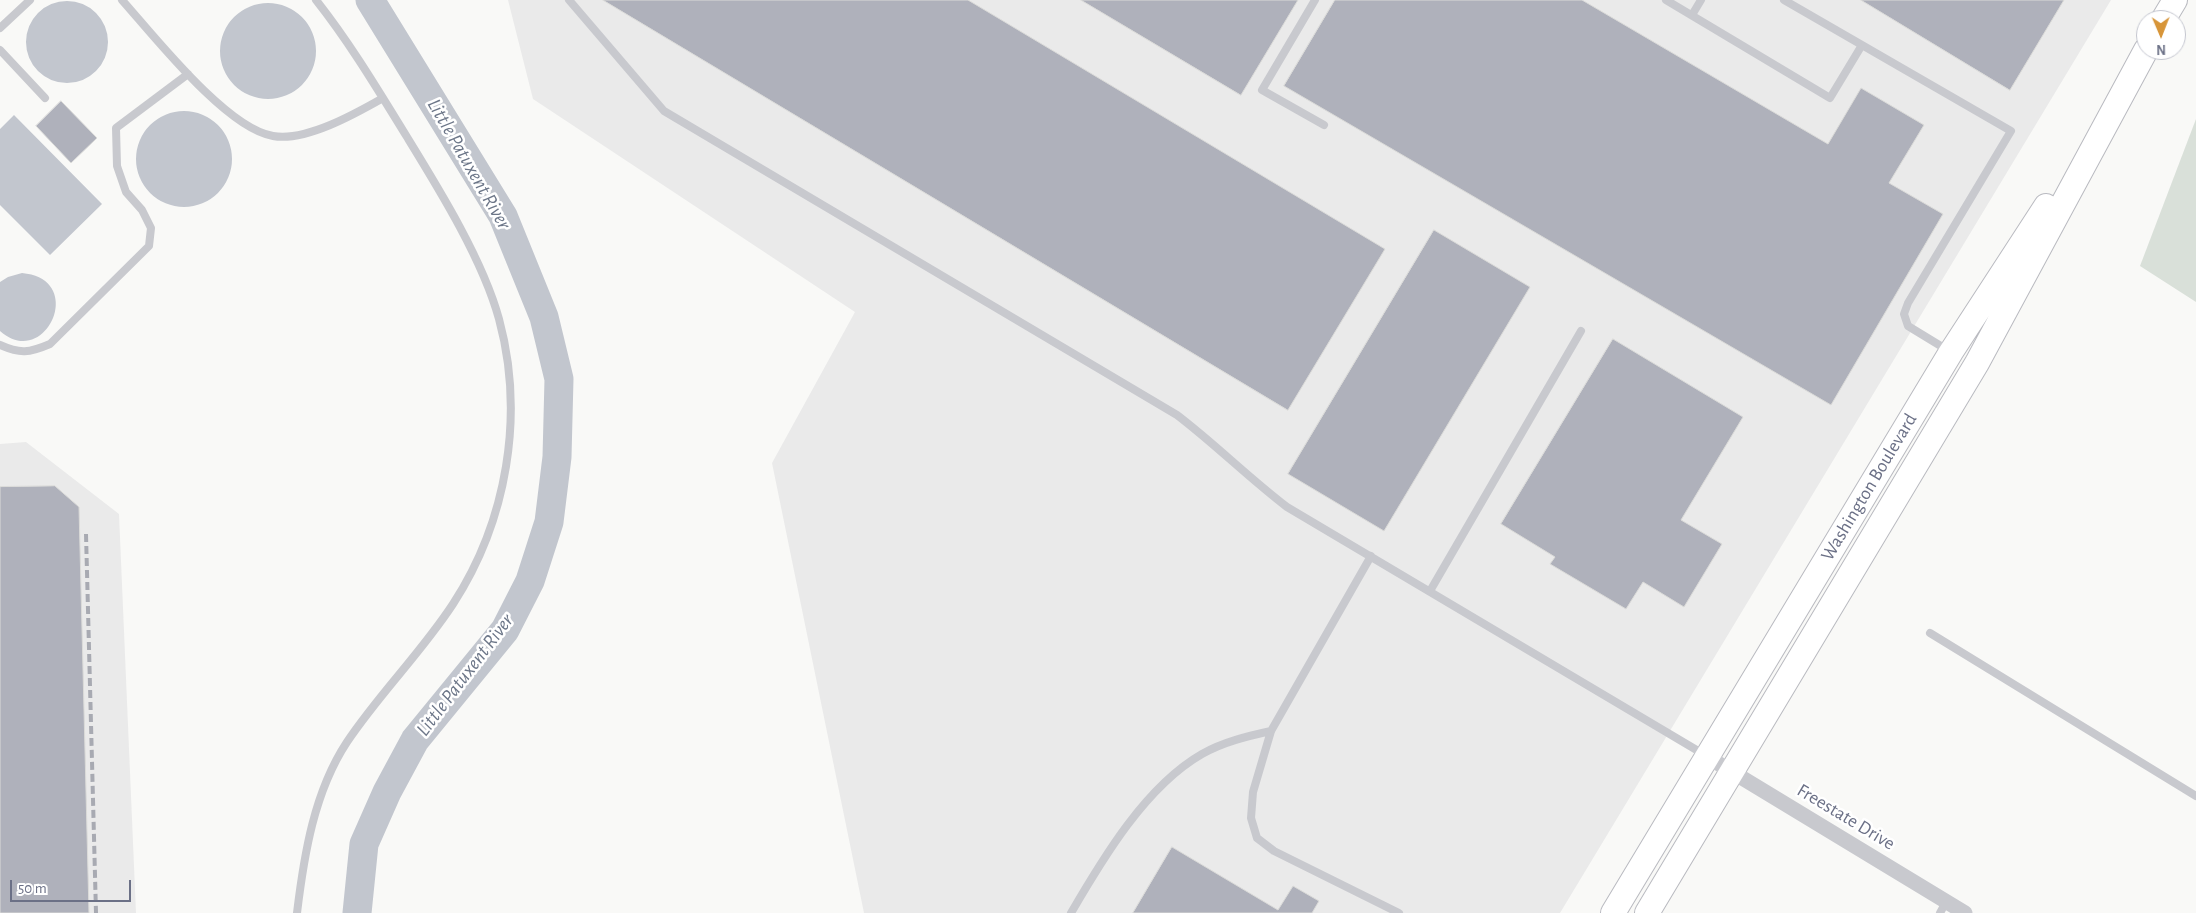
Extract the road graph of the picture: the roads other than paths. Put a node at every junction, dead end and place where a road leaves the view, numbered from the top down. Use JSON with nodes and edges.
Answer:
{"nodes":[{"id":1,"x":30,"y":0,"type":"edge"},
{"id":2,"x":122,"y":0,"type":"edge"},
{"id":3,"x":316,"y":0,"type":"edge"},
{"id":4,"x":569,"y":0,"type":"edge"},
{"id":5,"x":1315,"y":0,"type":"edge"},
{"id":6,"x":1666,"y":0,"type":"edge"},
{"id":7,"x":1701,"y":0,"type":"edge"},
{"id":8,"x":1784,"y":0,"type":"edge"},
{"id":9,"x":1692,"y":16,"type":"junction"},
{"id":10,"x":0,"y":28,"type":"edge"},
{"id":11,"x":1862,"y":45,"type":"junction"},
{"id":12,"x":0,"y":50,"type":"edge"},
{"id":13,"x":2140,"y":60,"type":"edge"},
{"id":14,"x":2140,"y":60,"type":"edge"},
{"id":15,"x":188,"y":74,"type":"junction"},
{"id":16,"x":45,"y":98,"type":"dead end"},
{"id":17,"x":383,"y":98,"type":"junction"},
{"id":18,"x":1324,"y":125,"type":"dead end"},
{"id":19,"x":1581,"y":331,"type":"dead end"},
{"id":20,"x":0,"y":345,"type":"edge"},
{"id":21,"x":1951,"y":352,"type":"junction"},
{"id":22,"x":1371,"y":556,"type":"junction"},
{"id":23,"x":1430,"y":591,"type":"junction"},
{"id":24,"x":1930,"y":633,"type":"dead end"},
{"id":25,"x":1271,"y":731,"type":"junction"},
{"id":26,"x":1706,"y":756,"type":"junction"},
{"id":27,"x":1732,"y":771,"type":"junction"},
{"id":28,"x":2196,"y":796,"type":"edge"},
{"id":29,"x":1943,"y":907,"type":"edge"},
{"id":30,"x":297,"y":913,"type":"edge"},
{"id":31,"x":1071,"y":913,"type":"edge"},
{"id":32,"x":1399,"y":913,"type":"edge"},
{"id":33,"x":1613,"y":913,"type":"edge"},
{"id":34,"x":1647,"y":913,"type":"edge"},
{"id":35,"x":1965,"y":913,"type":"edge"}],
"edges":[{"from":1,"to":10,"type":"lane"},
{"from":2,"to":15,"type":"lane"},
{"from":3,"to":17,"type":"lane"},
{"from":4,"to":22,"type":"lane"},
{"from":5,"to":18,"type":"lane"},
{"from":6,"to":9,"type":"lane"},
{"from":7,"to":9,"type":"lane"},
{"from":8,"to":11,"type":"lane"},
{"from":9,"to":11,"type":"lane"},
{"from":11,"to":21,"type":"lane"},
{"from":12,"to":16,"type":"lane"},
{"from":13,"to":21,"type":"main road","name":"Washington Boulevard"},
{"from":14,"to":27,"type":"main road","name":"Washington Boulevard"},
{"from":15,"to":17,"type":"lane"},
{"from":15,"to":20,"type":"lane"},
{"from":17,"to":30,"type":"lane"},
{"from":19,"to":23,"type":"lane"},
{"from":21,"to":26,"type":"main road","name":"Washington Boulevard"},
{"from":22,"to":23,"type":"lane"},
{"from":22,"to":25,"type":"lane"},
{"from":23,"to":26,"type":"lane"},
{"from":24,"to":28,"type":"lane"},
{"from":25,"to":31,"type":"lane"},
{"from":25,"to":32,"type":"lane"},
{"from":26,"to":27,"type":"street","name":"Freestate Drive"},
{"from":26,"to":33,"type":"main road","name":"Washington Boulevard"},
{"from":27,"to":29,"type":"street","name":"Freestate Drive"},
{"from":27,"to":34,"type":"main road","name":"Washington Boulevard"},
{"from":29,"to":35,"type":"street","name":"Freestate Drive"}]}
